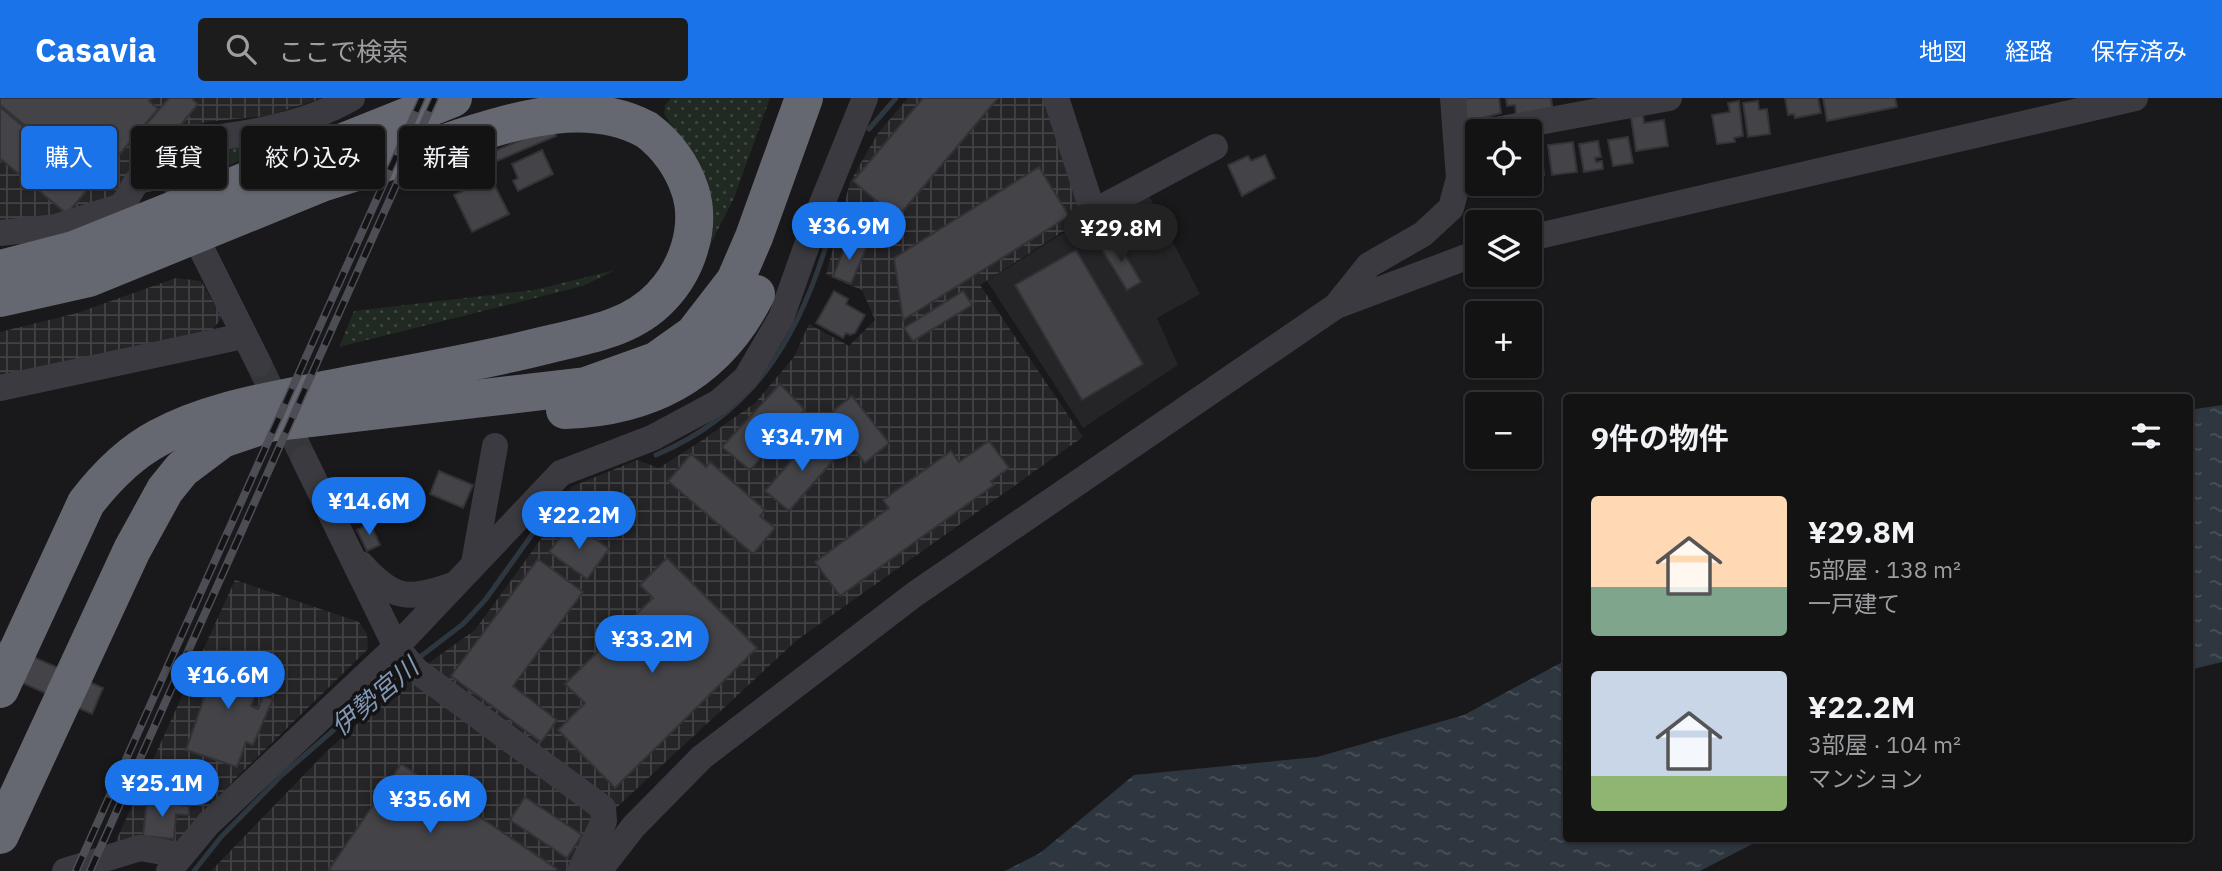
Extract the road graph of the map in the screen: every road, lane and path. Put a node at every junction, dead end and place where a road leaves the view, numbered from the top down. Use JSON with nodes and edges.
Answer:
{"nodes":[{"id":1,"x":352,"y":98,"type":"edge"},
{"id":2,"x":424,"y":98,"type":"edge"},
{"id":3,"x":453,"y":98,"type":"edge"},
{"id":4,"x":524,"y":98,"type":"edge"},
{"id":5,"x":785,"y":98,"type":"edge"},
{"id":6,"x":804,"y":98,"type":"edge"},
{"id":7,"x":828,"y":98,"type":"edge"},
{"id":8,"x":865,"y":98,"type":"edge"},
{"id":9,"x":1056,"y":98,"type":"edge"},
{"id":10,"x":1452,"y":98,"type":"edge"},
{"id":11,"x":1669,"y":98,"type":"edge"},
{"id":12,"x":2135,"y":98,"type":"edge"},
{"id":13,"x":1542,"y":121,"type":"edge"},
{"id":14,"x":378,"y":126,"type":"edge"},
{"id":15,"x":385,"y":127,"type":"edge"},
{"id":16,"x":1465,"y":131,"type":"edge"},
{"id":17,"x":1465,"y":146,"type":"edge"},
{"id":18,"x":1215,"y":147,"type":"dead end"},
{"id":19,"x":385,"y":157,"type":"edge"},
{"id":20,"x":385,"y":163,"type":"edge"},
{"id":21,"x":241,"y":184,"type":"edge"},
{"id":22,"x":282,"y":189,"type":"edge"},
{"id":23,"x":184,"y":206,"type":"junction"},
{"id":24,"x":0,"y":233,"type":"edge"},
{"id":25,"x":1542,"y":236,"type":"edge"},
{"id":26,"x":1465,"y":258,"type":"edge"},
{"id":27,"x":0,"y":269,"type":"edge"},
{"id":28,"x":0,"y":298,"type":"edge"},
{"id":29,"x":1336,"y":306,"type":"junction"},
{"id":30,"x":243,"y":336,"type":"junction"},
{"id":31,"x":259,"y":364,"type":"tunnel mouth"},
{"id":32,"x":0,"y":388,"type":"edge"},
{"id":33,"x":279,"y":399,"type":"junction"},
{"id":34,"x":326,"y":415,"type":"junction"},
{"id":35,"x":495,"y":446,"type":"dead end"},
{"id":36,"x":304,"y":459,"type":"tunnel mouth"},
{"id":37,"x":348,"y":550,"type":"junction"},
{"id":38,"x":474,"y":563,"type":"junction"},
{"id":39,"x":454,"y":584,"type":"junction"},
{"id":40,"x":406,"y":659,"type":"junction"},
{"id":41,"x":0,"y":689,"type":"edge"},
{"id":42,"x":7,"y":821,"type":"edge"},
{"id":43,"x":0,"y":849,"type":"edge"},
{"id":44,"x":175,"y":863,"type":"edge"},
{"id":45,"x":65,"y":871,"type":"edge"},
{"id":46,"x":580,"y":871,"type":"edge"},
{"id":47,"x":599,"y":871,"type":"edge"}],
"edges":[{"from":1,"to":23,"type":"street"},
{"from":2,"to":14,"type":"highway"},
{"from":3,"to":15,"type":"highway"},
{"from":4,"to":19,"type":"highway"},
{"from":5,"to":33,"type":"highway"},
{"from":6,"to":34,"type":"highway"},
{"from":7,"to":34,"type":"highway"},
{"from":8,"to":38,"type":"street"},
{"from":9,"to":18,"type":"street"},
{"from":10,"to":16,"type":"street"},
{"from":11,"to":13,"type":"street"},
{"from":12,"to":25,"type":"street"},
{"from":17,"to":29,"type":"street"},
{"from":20,"to":33,"type":"highway"},
{"from":21,"to":23,"type":"highway"},
{"from":22,"to":23,"type":"highway"},
{"from":23,"to":24,"type":"street"},
{"from":23,"to":27,"type":"highway"},
{"from":23,"to":28,"type":"highway"},
{"from":23,"to":30,"type":"street"},
{"from":26,"to":29,"type":"street"},
{"from":29,"to":47,"type":"street"},
{"from":30,"to":31,"type":"street"},
{"from":30,"to":32,"type":"street"},
{"from":33,"to":41,"type":"highway"},
{"from":34,"to":42,"type":"highway"},
{"from":35,"to":38,"type":"street"},
{"from":36,"to":37,"type":"street"},
{"from":37,"to":39,"type":"street"},
{"from":37,"to":40,"type":"street"},
{"from":38,"to":39,"type":"street"},
{"from":39,"to":40,"type":"street"},
{"from":40,"to":44,"type":"street"},
{"from":40,"to":46,"type":"street"},
{"from":42,"to":43,"type":"highway"},
{"from":44,"to":45,"type":"street"}]}
